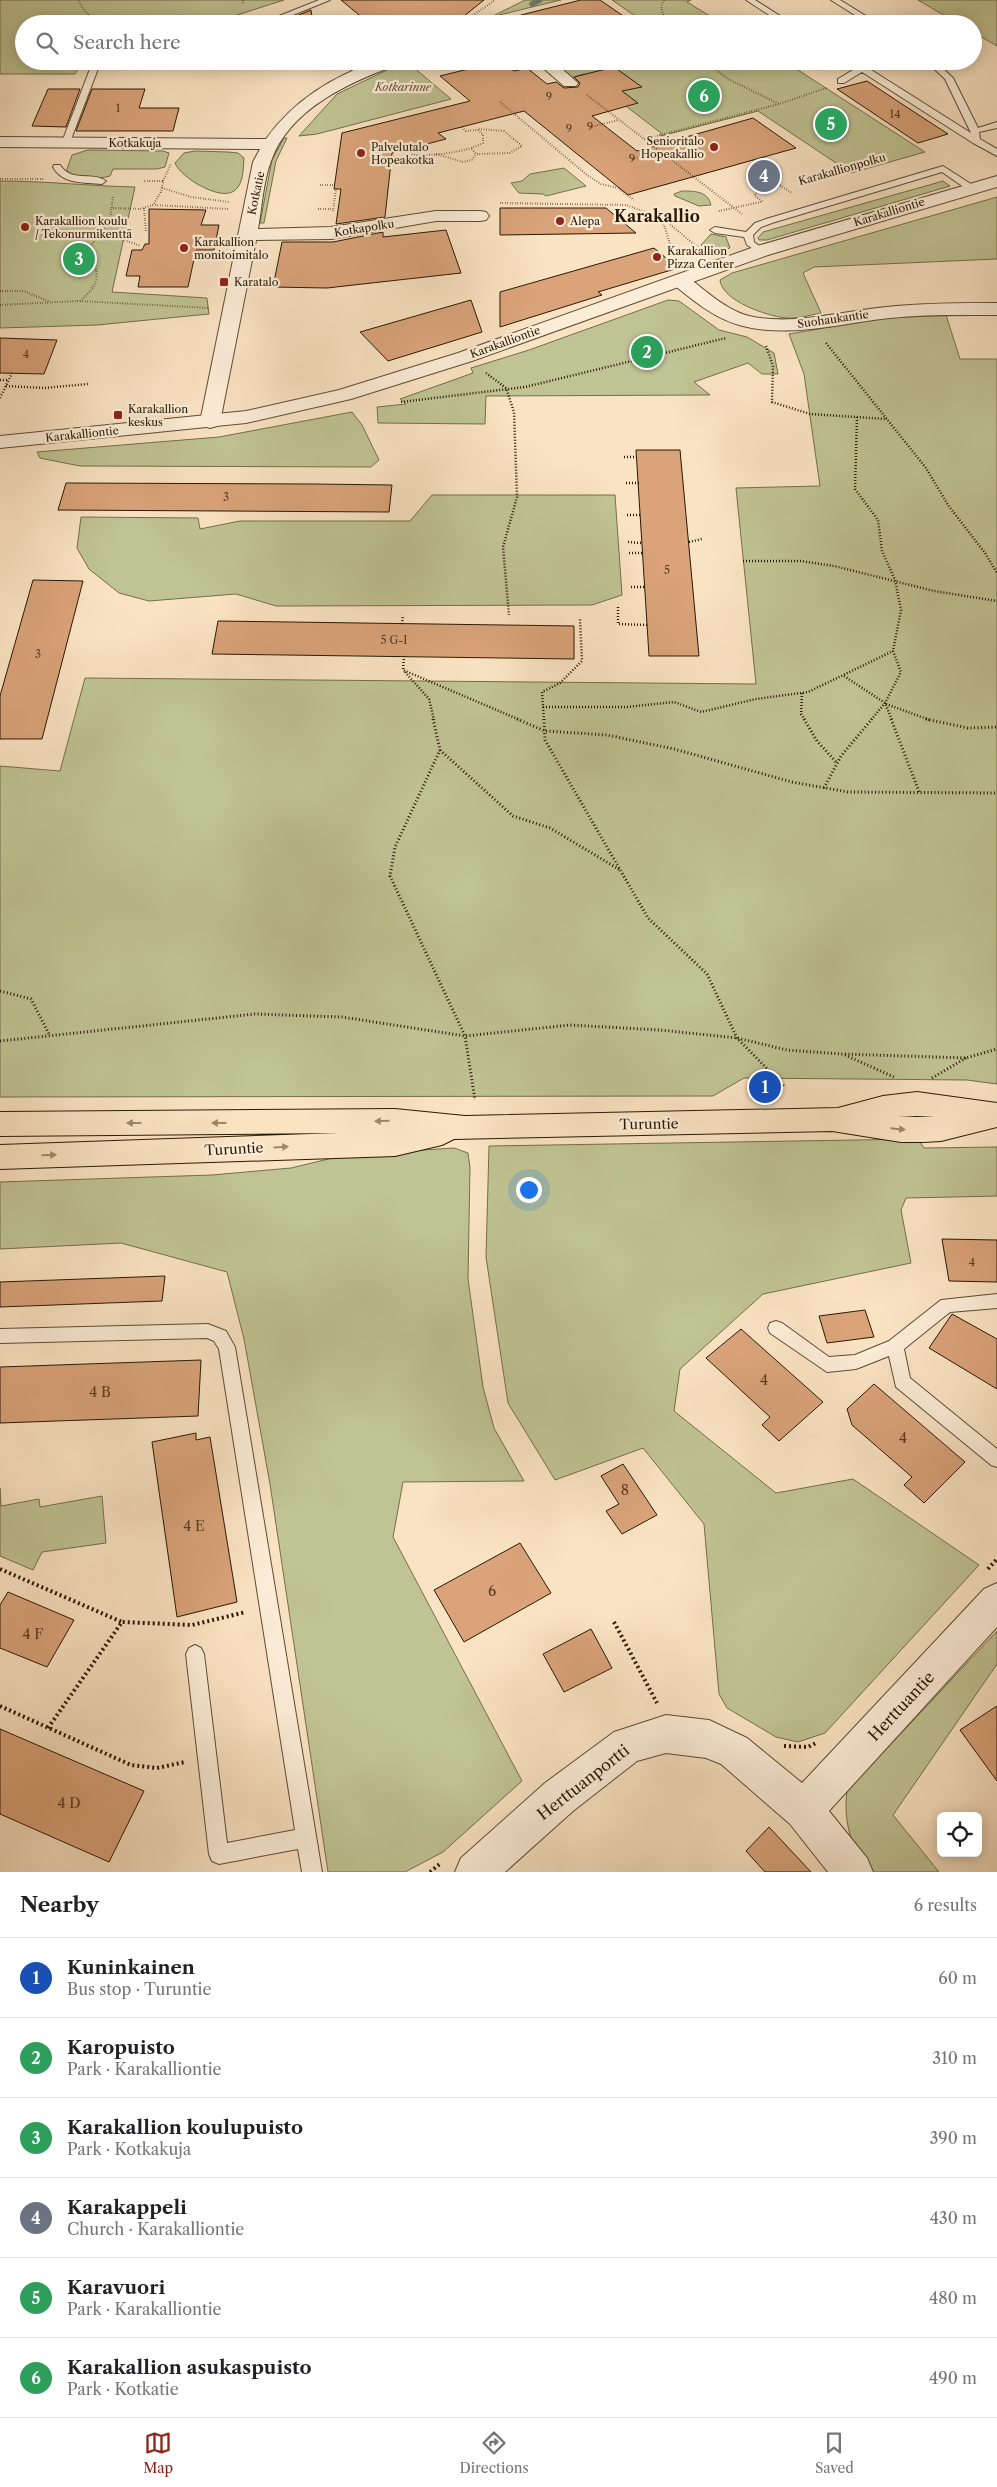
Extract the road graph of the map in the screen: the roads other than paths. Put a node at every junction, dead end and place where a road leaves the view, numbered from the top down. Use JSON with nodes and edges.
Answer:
{"nodes":[{"id":1,"x":326,"y":0,"type":"edge"},
{"id":2,"x":750,"y":0,"type":"edge"},
{"id":3,"x":835,"y":0,"type":"edge"},
{"id":4,"x":287,"y":15,"type":"edge"},
{"id":5,"x":774,"y":15,"type":"edge"},
{"id":6,"x":860,"y":15,"type":"edge"},
{"id":7,"x":94,"y":70,"type":"edge"},
{"id":8,"x":358,"y":70,"type":"edge"},
{"id":9,"x":368,"y":70,"type":"edge"},
{"id":10,"x":554,"y":70,"type":"edge"},
{"id":11,"x":859,"y":70,"type":"edge"},
{"id":12,"x":865,"y":70,"type":"edge"},
{"id":13,"x":940,"y":70,"type":"edge"},
{"id":14,"x":363,"y":72,"type":"junction"},
{"id":15,"x":841,"y":81,"type":"road end"},
{"id":16,"x":570,"y":83,"type":"road end"},
{"id":17,"x":997,"y":125,"type":"edge"},
{"id":18,"x":975,"y":136,"type":"junction"},
{"id":19,"x":0,"y":142,"type":"edge"},
{"id":20,"x":66,"y":142,"type":"junction"},
{"id":21,"x":269,"y":144,"type":"junction"},
{"id":22,"x":997,"y":153,"type":"edge"},
{"id":23,"x":57,"y":167,"type":"dead end"},
{"id":24,"x":102,"y":181,"type":"dead end"},
{"id":25,"x":997,"y":181,"type":"edge"},
{"id":26,"x":971,"y":188,"type":"junction"},
{"id":27,"x":485,"y":210,"type":"road end"},
{"id":28,"x":715,"y":230,"type":"dead end"},
{"id":29,"x":247,"y":235,"type":"junction"},
{"id":30,"x":748,"y":235,"type":"junction"},
{"id":31,"x":761,"y":251,"type":"junction"},
{"id":32,"x":681,"y":281,"type":"junction"},
{"id":33,"x":997,"y":309,"type":"edge"},
{"id":34,"x":210,"y":422,"type":"junction"},
{"id":35,"x":0,"y":442,"type":"edge"},
{"id":36,"x":997,"y":1115,"type":"edge"},
{"id":37,"x":0,"y":1124,"type":"edge"},
{"id":38,"x":473,"y":1128,"type":"junction"},
{"id":39,"x":0,"y":1157,"type":"edge"},
{"id":40,"x":997,"y":1301,"type":"edge"},
{"id":41,"x":776,"y":1328,"type":"dead end"},
{"id":42,"x":0,"y":1336,"type":"edge"},
{"id":43,"x":895,"y":1346,"type":"junction"},
{"id":44,"x":997,"y":1459,"type":"edge"},
{"id":45,"x":997,"y":1601,"type":"edge"},
{"id":46,"x":195,"y":1654,"type":"dead end"},
{"id":47,"x":804,"y":1810,"type":"junction"},
{"id":48,"x":306,"y":1838,"type":"junction"},
{"id":49,"x":312,"y":1872,"type":"edge"},
{"id":50,"x":475,"y":1872,"type":"edge"},
{"id":51,"x":854,"y":1872,"type":"edge"}],
"edges":[{"from":1,"to":4,"type":"lane"},
{"from":2,"to":5,"type":"lane"},
{"from":3,"to":6,"type":"lane"},
{"from":7,"to":20,"type":"lane"},
{"from":8,"to":14,"type":"lane"},
{"from":9,"to":14,"type":"street","name":"Kotkatie"},
{"from":10,"to":16,"type":"street"},
{"from":11,"to":15,"type":"lane"},
{"from":12,"to":18,"type":"lane"},
{"from":13,"to":18,"type":"lane"},
{"from":14,"to":21,"type":"street","name":"Kotkatie"},
{"from":17,"to":18,"type":"lane"},
{"from":18,"to":22,"type":"lane"},
{"from":19,"to":20,"type":"street","name":"Kotkakuja"},
{"from":20,"to":21,"type":"street","name":"Kotkakuja"},
{"from":21,"to":29,"type":"street","name":"Kotkatie"},
{"from":23,"to":24,"type":"lane"},
{"from":25,"to":26,"type":"street","name":"Karakalliontie"},
{"from":26,"to":30,"type":"lane"},
{"from":26,"to":31,"type":"street","name":"Karakalliontie"},
{"from":27,"to":29,"type":"street","name":"Kotkapolku"},
{"from":28,"to":30,"type":"lane"},
{"from":29,"to":34,"type":"street","name":"Kotkatie"},
{"from":30,"to":31,"type":"lane"},
{"from":31,"to":32,"type":"street","name":"Karakalliontie"},
{"from":32,"to":33,"type":"street","name":"Suohaukantie"},
{"from":32,"to":34,"type":"street","name":"Karakalliontie"},
{"from":34,"to":35,"type":"street","name":"Karakalliontie"},
{"from":36,"to":38,"type":"main road","name":"Turuntie"},
{"from":38,"to":37,"type":"main road","name":"Turuntie","one_way":true},
{"from":39,"to":38,"type":"main road","name":"Turuntie","one_way":true},
{"from":40,"to":43,"type":"lane"},
{"from":41,"to":43,"type":"lane"},
{"from":42,"to":48,"type":"lane"},
{"from":43,"to":44,"type":"lane"},
{"from":45,"to":47,"type":"street","name":"Herttuantie"},
{"from":46,"to":48,"type":"lane"},
{"from":47,"to":50,"type":"street","name":"Herttuanportti"},
{"from":47,"to":51,"type":"street","name":"Herttuanportti"},
{"from":48,"to":49,"type":"lane"}]}
